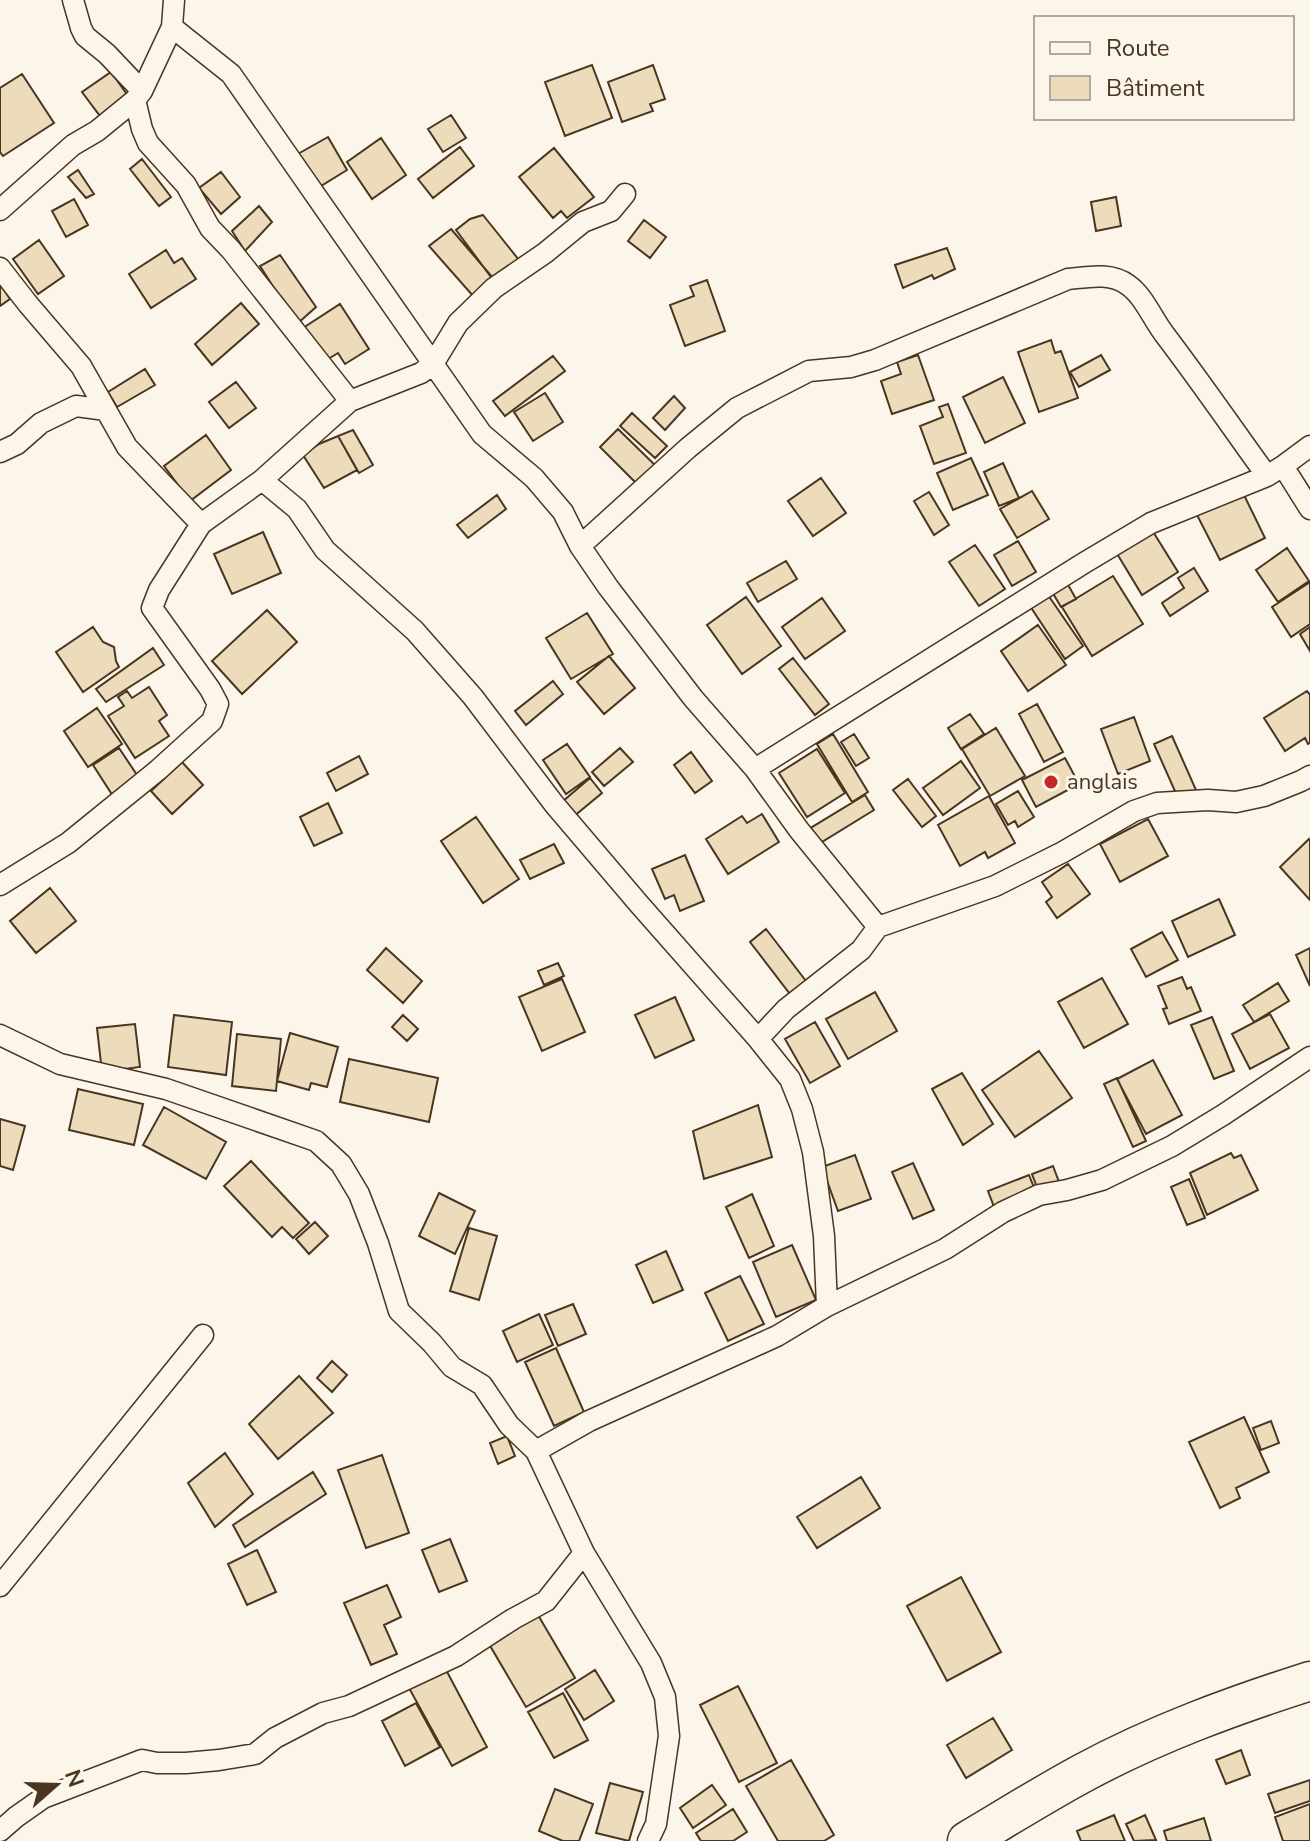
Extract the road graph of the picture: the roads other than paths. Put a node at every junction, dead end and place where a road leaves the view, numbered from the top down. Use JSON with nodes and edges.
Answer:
{"nodes":[{"id":1,"x":73,"y":0,"type":"edge"},
{"id":2,"x":174,"y":0,"type":"edge"},
{"id":3,"x":172,"y":27,"type":"junction"},
{"id":4,"x":138,"y":96,"type":"junction"},
{"id":5,"x":625,"y":194,"type":"dead end"},
{"id":6,"x":0,"y":210,"type":"edge"},
{"id":7,"x":0,"y":268,"type":"edge"},
{"id":8,"x":433,"y":364,"type":"junction"},
{"id":9,"x":350,"y":401,"type":"junction"},
{"id":10,"x":106,"y":410,"type":"junction"},
{"id":11,"x":1310,"y":446,"type":"edge"},
{"id":12,"x":0,"y":452,"type":"edge"},
{"id":13,"x":1275,"y":471,"type":"junction"},
{"id":14,"x":262,"y":480,"type":"junction"},
{"id":15,"x":1310,"y":509,"type":"edge"},
{"id":16,"x":201,"y":524,"type":"junction"},
{"id":17,"x":580,"y":546,"type":"junction"},
{"id":18,"x":755,"y":769,"type":"junction"},
{"id":19,"x":1310,"y":776,"type":"edge"},
{"id":20,"x":0,"y":885,"type":"edge"},
{"id":21,"x":878,"y":927,"type":"junction"},
{"id":22,"x":0,"y":1035,"type":"edge"},
{"id":23,"x":758,"y":1039,"type":"junction"},
{"id":24,"x":1310,"y":1057,"type":"edge"},
{"id":25,"x":827,"y":1306,"type":"junction"},
{"id":26,"x":203,"y":1335,"type":"dead end"},
{"id":27,"x":536,"y":1451,"type":"junction"},
{"id":28,"x":584,"y":1553,"type":"junction"},
{"id":29,"x":0,"y":1586,"type":"edge"},
{"id":30,"x":1310,"y":1681,"type":"edge"},
{"id":31,"x":0,"y":1831,"type":"edge"},
{"id":32,"x":648,"y":1841,"type":"edge"},
{"id":33,"x":967,"y":1841,"type":"edge"}],
"edges":[{"from":1,"to":4,"type":"street"},
{"from":2,"to":3,"type":"street"},
{"from":3,"to":4,"type":"street"},
{"from":3,"to":8,"type":"street"},
{"from":4,"to":6,"type":"street"},
{"from":4,"to":9,"type":"street"},
{"from":5,"to":8,"type":"street"},
{"from":7,"to":10,"type":"street"},
{"from":8,"to":9,"type":"street"},
{"from":8,"to":17,"type":"street"},
{"from":9,"to":14,"type":"street"},
{"from":10,"to":12,"type":"street"},
{"from":10,"to":16,"type":"street"},
{"from":11,"to":13,"type":"street"},
{"from":13,"to":15,"type":"street"},
{"from":13,"to":17,"type":"street"},
{"from":13,"to":18,"type":"street"},
{"from":14,"to":16,"type":"street"},
{"from":14,"to":23,"type":"street"},
{"from":16,"to":20,"type":"street"},
{"from":17,"to":18,"type":"street"},
{"from":18,"to":21,"type":"street"},
{"from":19,"to":21,"type":"street"},
{"from":21,"to":23,"type":"street"},
{"from":22,"to":27,"type":"street"},
{"from":23,"to":25,"type":"street"},
{"from":24,"to":25,"type":"street"},
{"from":25,"to":27,"type":"street"},
{"from":26,"to":29,"type":"street"},
{"from":27,"to":28,"type":"street"},
{"from":28,"to":31,"type":"street"},
{"from":28,"to":32,"type":"street"},
{"from":30,"to":33,"type":"highway"}]}
